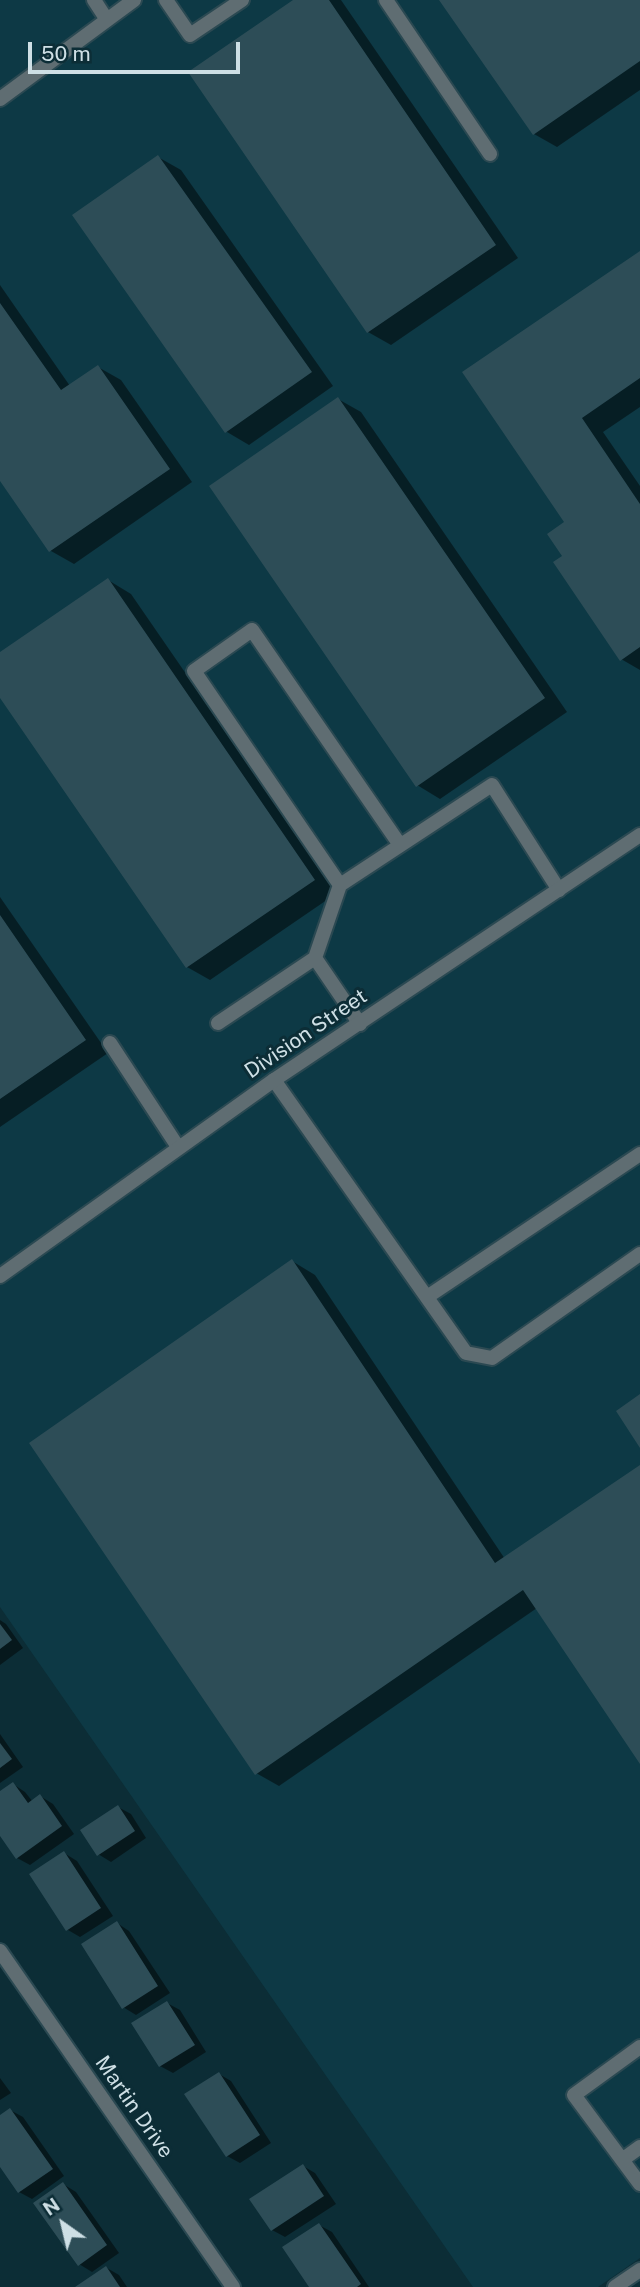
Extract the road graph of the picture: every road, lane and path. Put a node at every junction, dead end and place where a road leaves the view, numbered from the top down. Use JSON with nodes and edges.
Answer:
{"nodes":[{"id":1,"x":94,"y":0,"type":"edge"},
{"id":2,"x":134,"y":0,"type":"edge"},
{"id":3,"x":166,"y":0,"type":"edge"},
{"id":4,"x":242,"y":0,"type":"edge"},
{"id":5,"x":386,"y":0,"type":"edge"},
{"id":6,"x":107,"y":20,"type":"junction"},
{"id":7,"x":0,"y":99,"type":"edge"},
{"id":8,"x":489,"y":154,"type":"dead end"},
{"id":9,"x":640,"y":835,"type":"edge"},
{"id":10,"x":400,"y":845,"type":"junction"},
{"id":11,"x":340,"y":885,"type":"junction"},
{"id":12,"x":559,"y":890,"type":"junction"},
{"id":13,"x":315,"y":958,"type":"junction"},
{"id":14,"x":218,"y":1023,"type":"dead end"},
{"id":15,"x":360,"y":1024,"type":"junction"},
{"id":16,"x":110,"y":1043,"type":"dead end"},
{"id":17,"x":274,"y":1080,"type":"junction"},
{"id":18,"x":178,"y":1147,"type":"junction"},
{"id":19,"x":640,"y":1154,"type":"edge"},
{"id":20,"x":640,"y":1254,"type":"edge"},
{"id":21,"x":0,"y":1276,"type":"edge"},
{"id":22,"x":427,"y":1297,"type":"junction"},
{"id":23,"x":0,"y":1951,"type":"edge"},
{"id":24,"x":640,"y":2047,"type":"edge"},
{"id":25,"x":640,"y":2147,"type":"edge"},
{"id":26,"x":622,"y":2160,"type":"junction"},
{"id":27,"x":640,"y":2184,"type":"edge"},
{"id":28,"x":640,"y":2270,"type":"edge"},
{"id":29,"x":233,"y":2287,"type":"edge"},
{"id":30,"x":615,"y":2287,"type":"edge"}],
"edges":[{"from":1,"to":6,"type":"street"},
{"from":2,"to":6,"type":"street"},
{"from":3,"to":4,"type":"street"},
{"from":5,"to":8,"type":"street"},
{"from":6,"to":7,"type":"street"},
{"from":9,"to":12,"type":"street","name":"Division Street"},
{"from":10,"to":11,"type":"street"},
{"from":10,"to":11,"type":"street"},
{"from":10,"to":12,"type":"street"},
{"from":11,"to":13,"type":"street"},
{"from":12,"to":15,"type":"street","name":"Division Street"},
{"from":13,"to":14,"type":"street"},
{"from":13,"to":15,"type":"street"},
{"from":15,"to":17,"type":"street","name":"Division Street"},
{"from":16,"to":18,"type":"street"},
{"from":17,"to":18,"type":"street","name":"Division Street"},
{"from":17,"to":22,"type":"street"},
{"from":18,"to":21,"type":"street","name":"Division Street"},
{"from":19,"to":22,"type":"street"},
{"from":20,"to":22,"type":"street"},
{"from":23,"to":29,"type":"street","name":"Martin Drive"},
{"from":24,"to":26,"type":"street"},
{"from":25,"to":26,"type":"street"},
{"from":26,"to":27,"type":"street"},
{"from":28,"to":30,"type":"street"}]}
